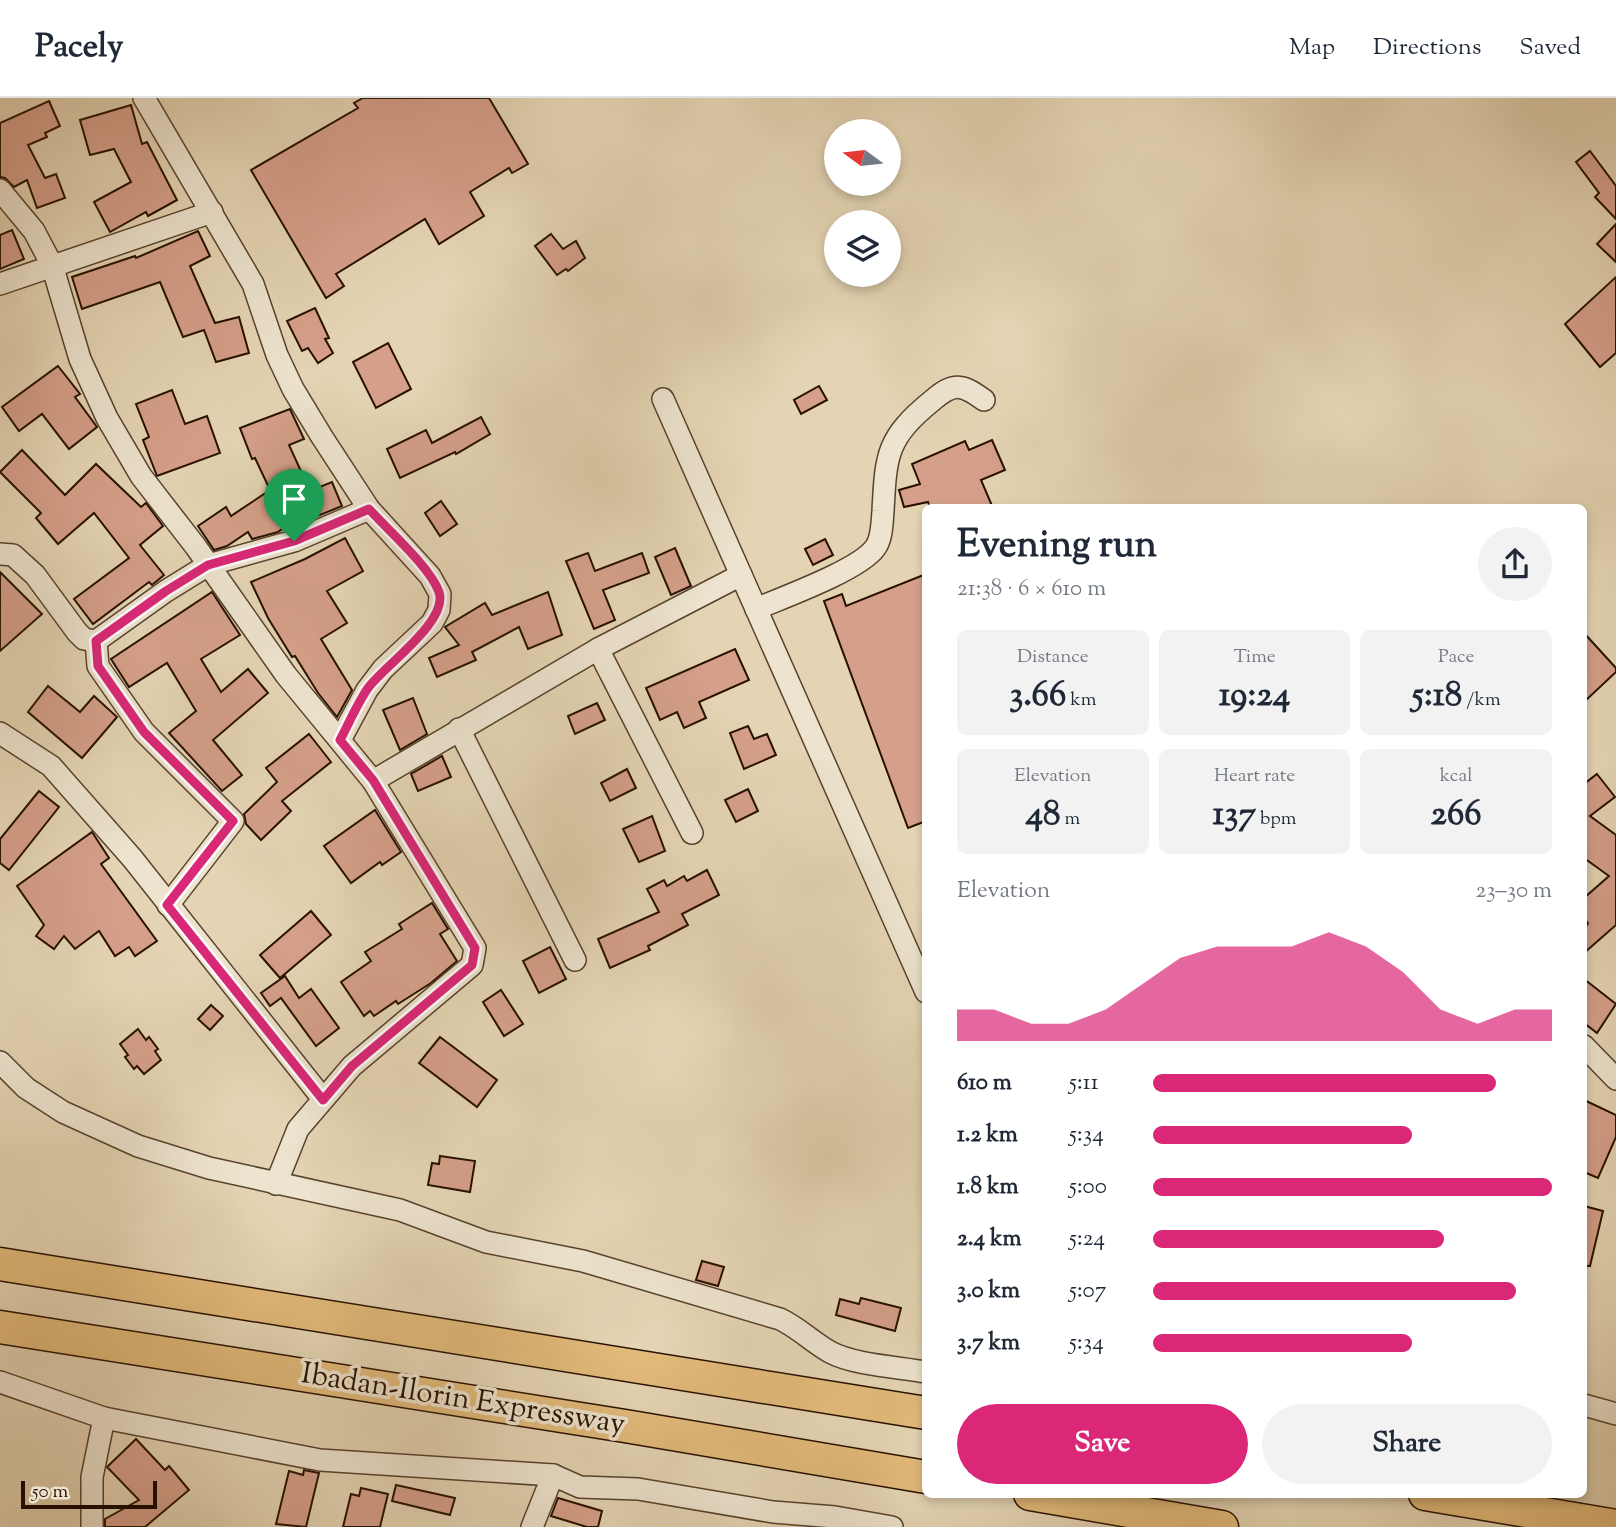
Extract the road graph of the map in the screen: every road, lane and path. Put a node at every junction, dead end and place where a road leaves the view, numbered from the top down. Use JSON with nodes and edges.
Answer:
{"nodes":[{"id":1,"x":144,"y":98,"type":"edge"},
{"id":2,"x":0,"y":190,"type":"edge"},
{"id":3,"x":212,"y":212,"type":"junction"},
{"id":4,"x":52,"y":264,"type":"junction"},
{"id":5,"x":0,"y":284,"type":"edge"},
{"id":6,"x":663,"y":399,"type":"dead end"},
{"id":7,"x":984,"y":400,"type":"dead end"},
{"id":8,"x":369,"y":509,"type":"junction"},
{"id":9,"x":0,"y":554,"type":"edge"},
{"id":10,"x":208,"y":565,"type":"junction"},
{"id":11,"x":741,"y":575,"type":"junction"},
{"id":12,"x":756,"y":609,"type":"junction"},
{"id":13,"x":96,"y":641,"type":"junction"},
{"id":14,"x":598,"y":649,"type":"junction"},
{"id":15,"x":459,"y":729,"type":"junction"},
{"id":16,"x":0,"y":733,"type":"edge"},
{"id":17,"x":340,"y":740,"type":"junction"},
{"id":18,"x":373,"y":780,"type":"junction"},
{"id":19,"x":692,"y":833,"type":"dead end"},
{"id":20,"x":167,"y":905,"type":"junction"},
{"id":21,"x":575,"y":960,"type":"dead end"},
{"id":22,"x":922,"y":983,"type":"edge"},
{"id":23,"x":1587,"y":1049,"type":"edge"},
{"id":24,"x":0,"y":1062,"type":"edge"},
{"id":25,"x":1616,"y":1079,"type":"edge"},
{"id":26,"x":323,"y":1100,"type":"junction"},
{"id":27,"x":276,"y":1184,"type":"junction"},
{"id":28,"x":0,"y":1264,"type":"edge"},
{"id":29,"x":0,"y":1327,"type":"edge"},
{"id":30,"x":922,"y":1371,"type":"edge"},
{"id":31,"x":0,"y":1382,"type":"edge"},
{"id":32,"x":1587,"y":1406,"type":"edge"},
{"id":33,"x":922,"y":1412,"type":"edge"},
{"id":34,"x":1616,"y":1414,"type":"edge"},
{"id":35,"x":104,"y":1418,"type":"junction"},
{"id":36,"x":553,"y":1475,"type":"junction"},
{"id":37,"x":922,"y":1476,"type":"edge"},
{"id":38,"x":1053,"y":1498,"type":"edge"},
{"id":39,"x":1456,"y":1498,"type":"edge"},
{"id":40,"x":769,"y":1520,"type":"edge"},
{"id":41,"x":1613,"y":1520,"type":"edge"},
{"id":42,"x":92,"y":1527,"type":"edge"},
{"id":43,"x":532,"y":1527,"type":"edge"},
{"id":44,"x":892,"y":1527,"type":"edge"},
{"id":45,"x":1222,"y":1527,"type":"edge"}],
"edges":[{"from":1,"to":3,"type":"street"},
{"from":2,"to":4,"type":"street"},
{"from":3,"to":4,"type":"street"},
{"from":3,"to":8,"type":"street"},
{"from":4,"to":5,"type":"street"},
{"from":4,"to":10,"type":"street"},
{"from":6,"to":11,"type":"street"},
{"from":7,"to":12,"type":"street"},
{"from":8,"to":10,"type":"street"},
{"from":8,"to":17,"type":"street"},
{"from":9,"to":13,"type":"street"},
{"from":10,"to":13,"type":"street"},
{"from":10,"to":17,"type":"street"},
{"from":11,"to":12,"type":"street"},
{"from":11,"to":14,"type":"street"},
{"from":12,"to":22,"type":"street"},
{"from":13,"to":20,"type":"street"},
{"from":14,"to":15,"type":"street"},
{"from":14,"to":19,"type":"street"},
{"from":15,"to":18,"type":"street"},
{"from":15,"to":21,"type":"street"},
{"from":16,"to":20,"type":"street"},
{"from":17,"to":18,"type":"street"},
{"from":18,"to":26,"type":"street"},
{"from":20,"to":26,"type":"street"},
{"from":23,"to":25,"type":"street"},
{"from":24,"to":27,"type":"street"},
{"from":26,"to":27,"type":"street"},
{"from":27,"to":30,"type":"street"},
{"from":28,"to":33,"type":"highway","name":"Ibadan-Ilorin Expressway"},
{"from":29,"to":37,"type":"highway","name":"Ibadan-Ilorin Expressway"},
{"from":31,"to":35,"type":"street"},
{"from":32,"to":34,"type":"street"},
{"from":35,"to":36,"type":"street"},
{"from":35,"to":42,"type":"street"},
{"from":36,"to":40,"type":"street"},
{"from":36,"to":43,"type":"street"},
{"from":38,"to":45,"type":"highway"},
{"from":39,"to":41,"type":"highway"},
{"from":40,"to":44,"type":"street"}]}
